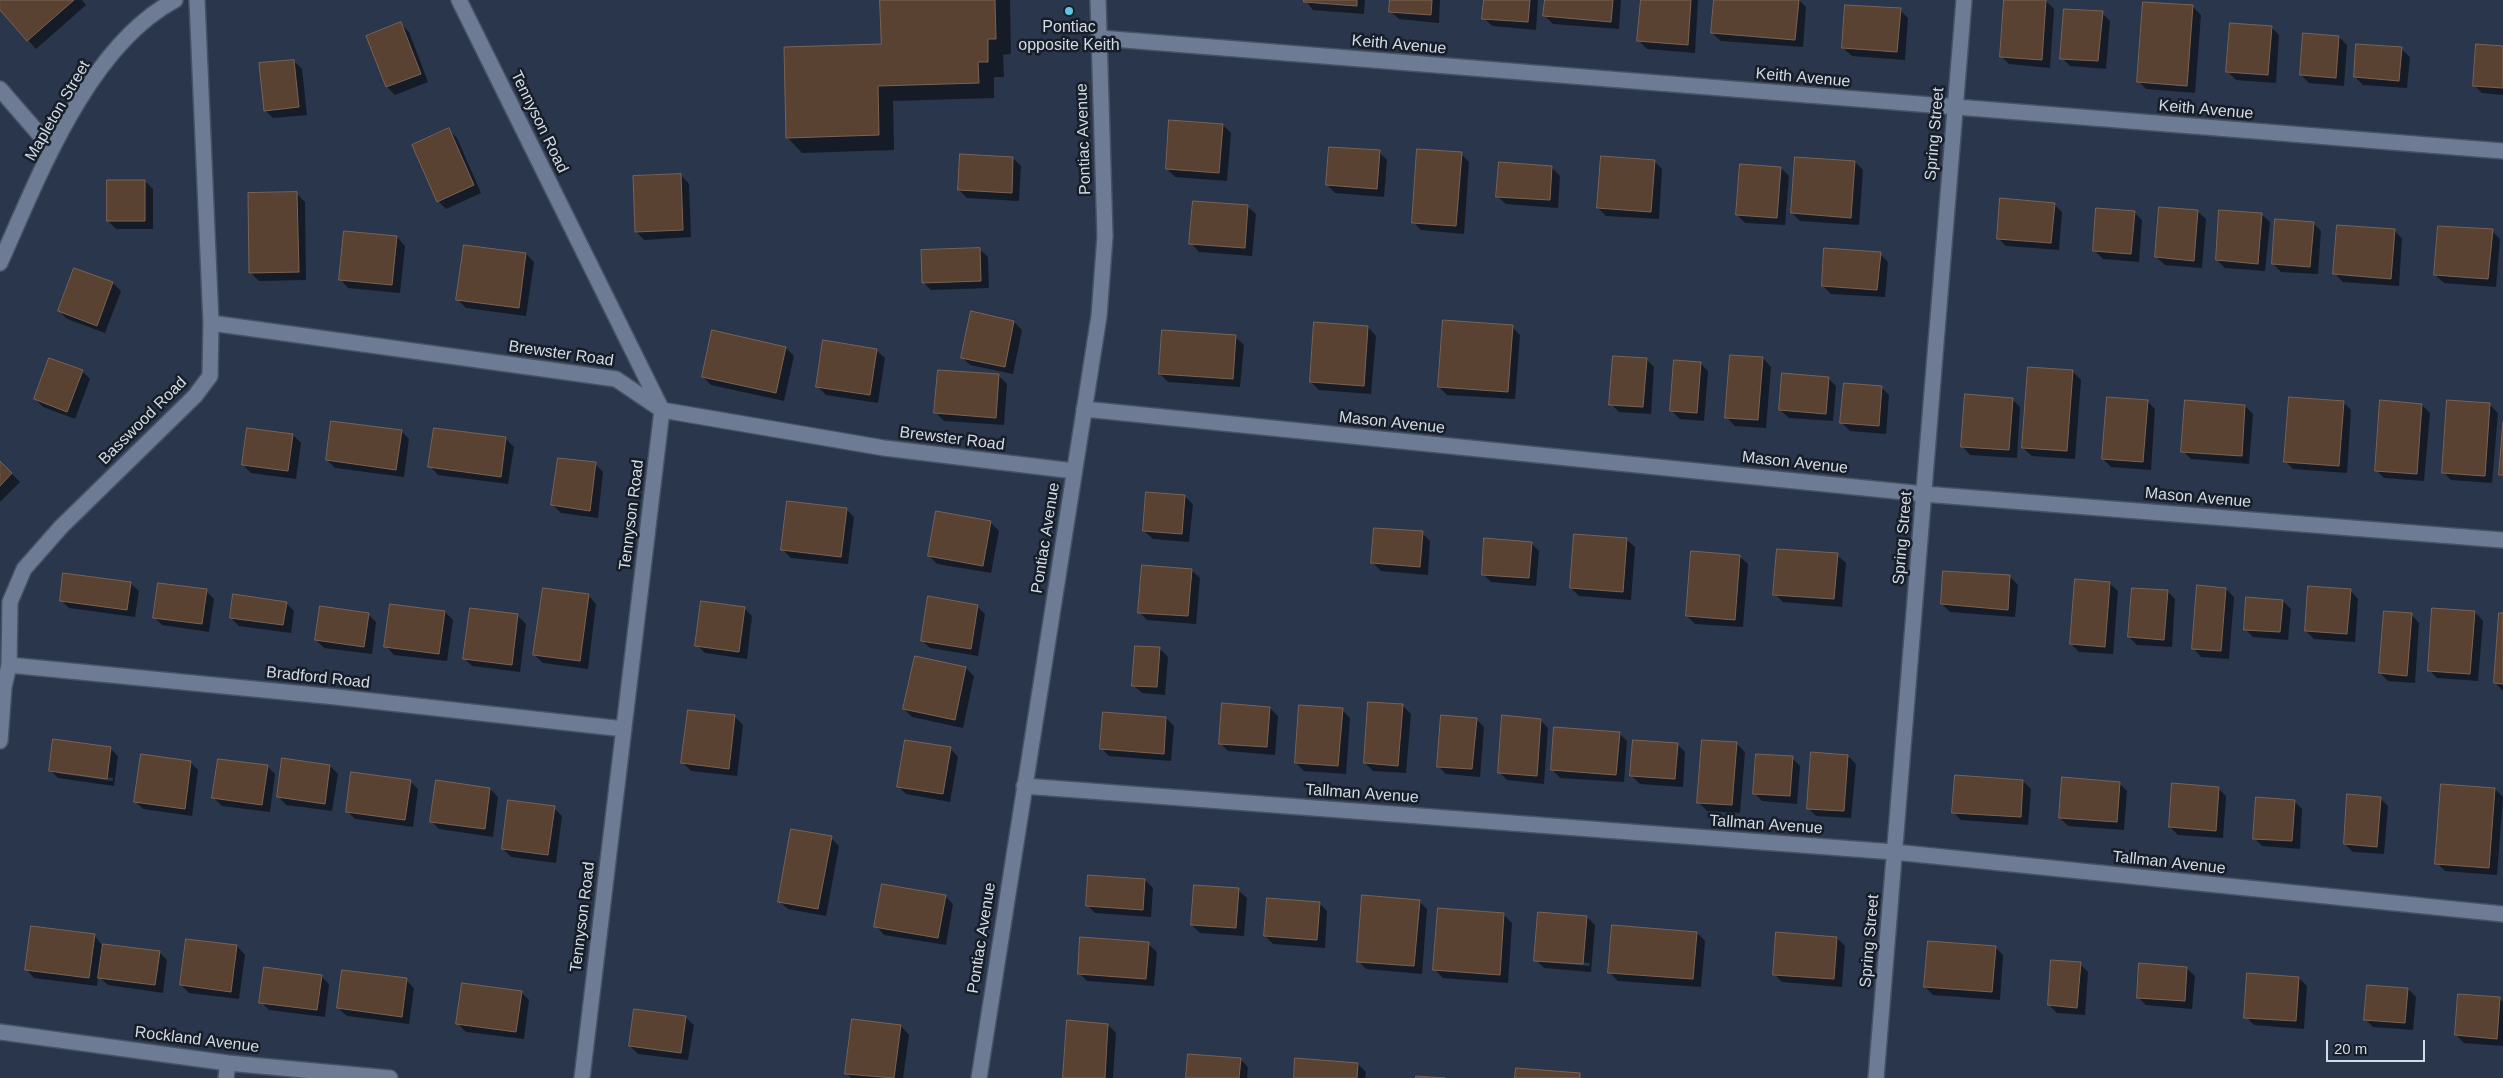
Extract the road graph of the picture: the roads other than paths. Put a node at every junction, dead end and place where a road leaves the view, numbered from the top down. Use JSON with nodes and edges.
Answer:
{"nodes":[{"id":1,"x":175,"y":0,"type":"edge"},
{"id":2,"x":197,"y":0,"type":"edge"},
{"id":3,"x":459,"y":0,"type":"edge"},
{"id":4,"x":1098,"y":0,"type":"edge"},
{"id":5,"x":1964,"y":0,"type":"edge"},
{"id":6,"x":1100,"y":38,"type":"junction"},
{"id":7,"x":0,"y":88,"type":"edge"},
{"id":8,"x":1955,"y":107,"type":"junction"},
{"id":9,"x":52,"y":149,"type":"junction"},
{"id":10,"x":2503,"y":151,"type":"edge"},
{"id":11,"x":0,"y":263,"type":"edge"},
{"id":12,"x":211,"y":323,"type":"junction"},
{"id":13,"x":662,"y":410,"type":"junction"},
{"id":14,"x":1084,"y":410,"type":"junction"},
{"id":15,"x":1074,"y":471,"type":"junction"},
{"id":16,"x":1924,"y":494,"type":"junction"},
{"id":17,"x":2503,"y":540,"type":"edge"},
{"id":18,"x":9,"y":665,"type":"junction"},
{"id":19,"x":624,"y":730,"type":"junction"},
{"id":20,"x":0,"y":741,"type":"edge"},
{"id":21,"x":1024,"y":786,"type":"junction"},
{"id":22,"x":1894,"y":852,"type":"junction"},
{"id":23,"x":2503,"y":914,"type":"edge"},
{"id":24,"x":0,"y":1032,"type":"edge"},
{"id":25,"x":228,"y":1063,"type":"junction"},
{"id":26,"x":226,"y":1078,"type":"edge"},
{"id":27,"x":390,"y":1078,"type":"edge"},
{"id":28,"x":582,"y":1078,"type":"edge"},
{"id":29,"x":979,"y":1078,"type":"edge"},
{"id":30,"x":1876,"y":1078,"type":"edge"}],
"edges":[{"from":1,"to":9,"type":"street","name":"Mapleton Street"},
{"from":2,"to":12,"type":"street","name":"Basswood Road"},
{"from":3,"to":13,"type":"street","name":"Tennyson Road"},
{"from":4,"to":6,"type":"street","name":"Pontiac Avenue"},
{"from":5,"to":8,"type":"street","name":"Spring Street"},
{"from":6,"to":8,"type":"street","name":"Keith Avenue"},
{"from":6,"to":14,"type":"street","name":"Pontiac Avenue"},
{"from":7,"to":9,"type":"street"},
{"from":8,"to":10,"type":"street","name":"Keith Avenue"},
{"from":8,"to":16,"type":"street","name":"Spring Street"},
{"from":9,"to":11,"type":"street","name":"Mapleton Street"},
{"from":12,"to":13,"type":"street","name":"Brewster Road"},
{"from":12,"to":18,"type":"street","name":"Basswood Road"},
{"from":13,"to":15,"type":"street","name":"Brewster Road"},
{"from":13,"to":19,"type":"street","name":"Tennyson Road"},
{"from":14,"to":15,"type":"street","name":"Pontiac Avenue"},
{"from":14,"to":16,"type":"street","name":"Mason Avenue"},
{"from":15,"to":21,"type":"street","name":"Pontiac Avenue"},
{"from":16,"to":17,"type":"street","name":"Mason Avenue"},
{"from":16,"to":22,"type":"street","name":"Spring Street"},
{"from":18,"to":19,"type":"street","name":"Bradford Road"},
{"from":18,"to":20,"type":"street","name":"Basswood Road"},
{"from":19,"to":28,"type":"street","name":"Tennyson Road"},
{"from":21,"to":22,"type":"street","name":"Tallman Avenue"},
{"from":21,"to":29,"type":"street","name":"Pontiac Avenue"},
{"from":22,"to":23,"type":"street","name":"Tallman Avenue"},
{"from":22,"to":30,"type":"street","name":"Spring Street"},
{"from":24,"to":25,"type":"street","name":"Rockland Avenue"},
{"from":25,"to":26,"type":"street"},
{"from":25,"to":27,"type":"street","name":"Rockland Avenue"}]}
